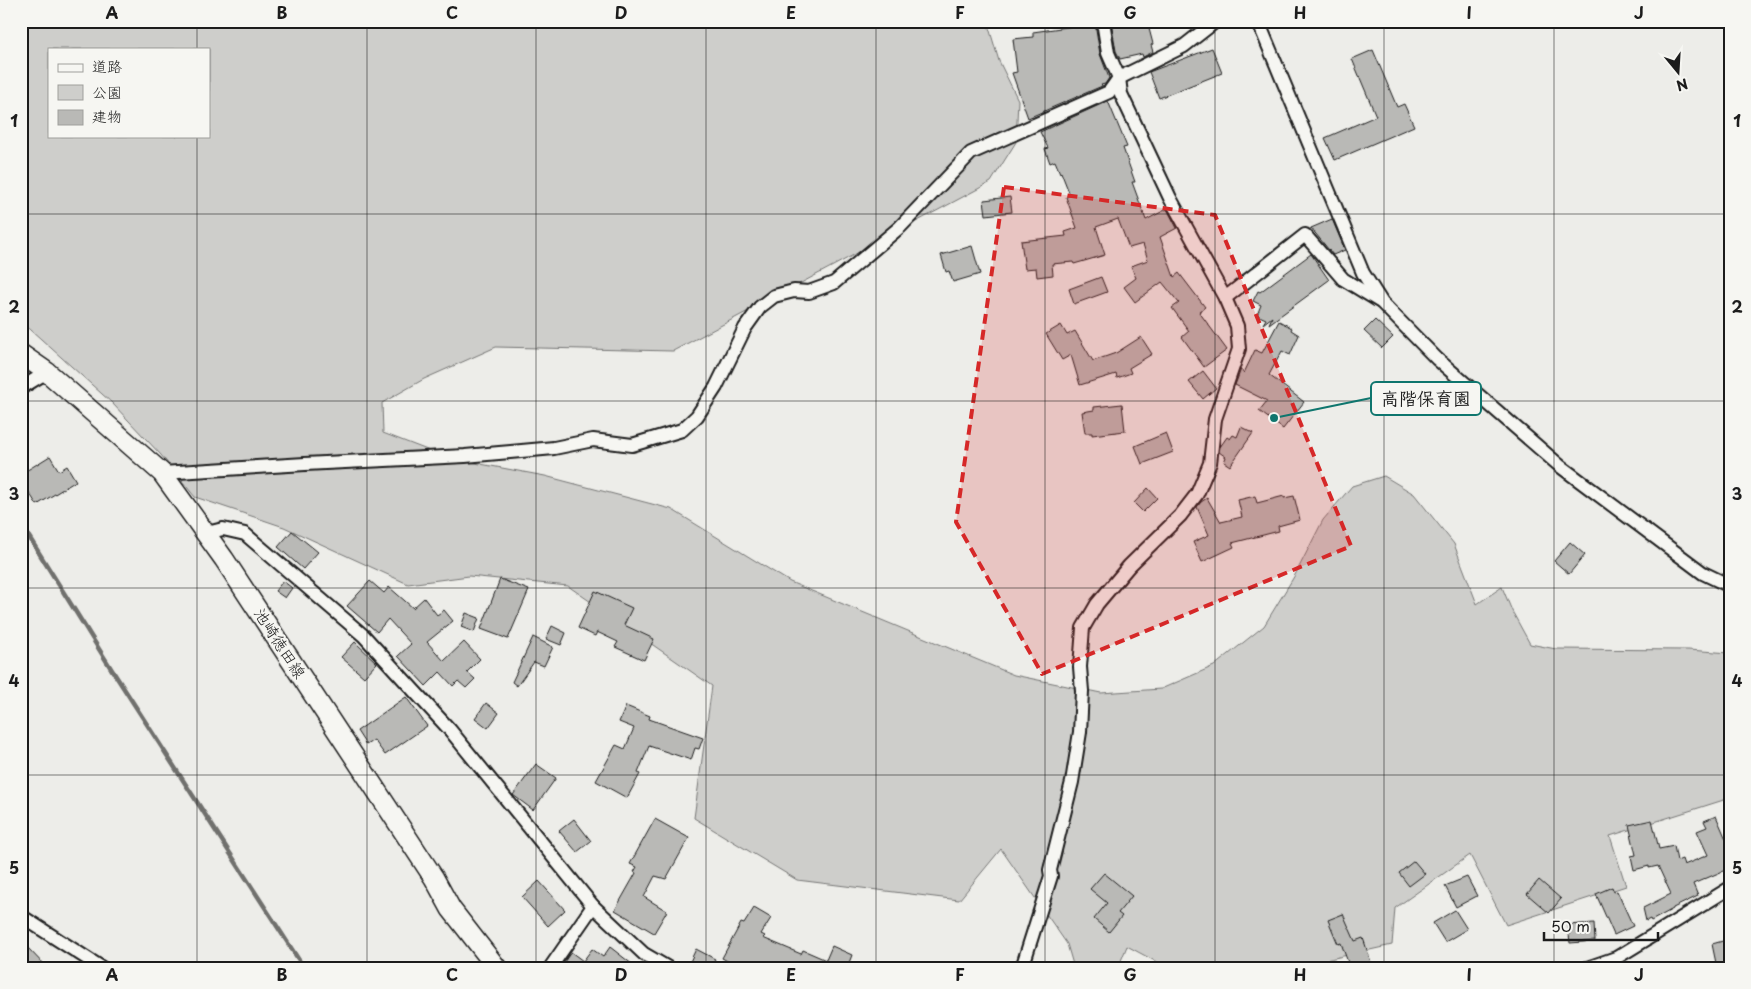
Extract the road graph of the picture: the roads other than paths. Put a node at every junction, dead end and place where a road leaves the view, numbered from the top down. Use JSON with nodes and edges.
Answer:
{"nodes":[{"id":1,"x":1103,"y":21,"type":"edge"},
{"id":2,"x":1216,"y":21,"type":"edge"},
{"id":3,"x":1258,"y":21,"type":"edge"},
{"id":4,"x":1119,"y":78,"type":"junction"},
{"id":5,"x":1225,"y":298,"type":"junction"},
{"id":6,"x":1382,"y":303,"type":"junction"},
{"id":7,"x":21,"y":354,"type":"edge"},
{"id":8,"x":47,"y":372,"type":"junction"},
{"id":9,"x":21,"y":388,"type":"edge"},
{"id":10,"x":162,"y":473,"type":"junction"},
{"id":11,"x":207,"y":533,"type":"junction"},
{"id":12,"x":1730,"y":586,"type":"edge"},
{"id":13,"x":1730,"y":888,"type":"edge"},
{"id":14,"x":593,"y":906,"type":"junction"},
{"id":15,"x":21,"y":916,"type":"edge"},
{"id":16,"x":102,"y":968,"type":"edge"},
{"id":17,"x":497,"y":968,"type":"edge"},
{"id":18,"x":550,"y":968,"type":"edge"},
{"id":19,"x":668,"y":968,"type":"edge"},
{"id":20,"x":1022,"y":968,"type":"edge"},
{"id":21,"x":1587,"y":968,"type":"edge"}],
"edges":[{"from":1,"to":4,"type":"street"},
{"from":2,"to":4,"type":"street"},
{"from":3,"to":6,"type":"street"},
{"from":4,"to":5,"type":"street"},
{"from":4,"to":10,"type":"street"},
{"from":5,"to":6,"type":"street"},
{"from":5,"to":20,"type":"street"},
{"from":6,"to":12,"type":"street"},
{"from":7,"to":8,"type":"main road","name":"池崎徳田線"},
{"from":8,"to":9,"type":"street"},
{"from":8,"to":10,"type":"main road","name":"池崎徳田線"},
{"from":10,"to":11,"type":"main road","name":"池崎徳田線"},
{"from":11,"to":14,"type":"street"},
{"from":11,"to":17,"type":"main road","name":"池崎徳田線"},
{"from":13,"to":21,"type":"street"},
{"from":14,"to":18,"type":"street"},
{"from":14,"to":19,"type":"street"},
{"from":15,"to":16,"type":"street"}]}
